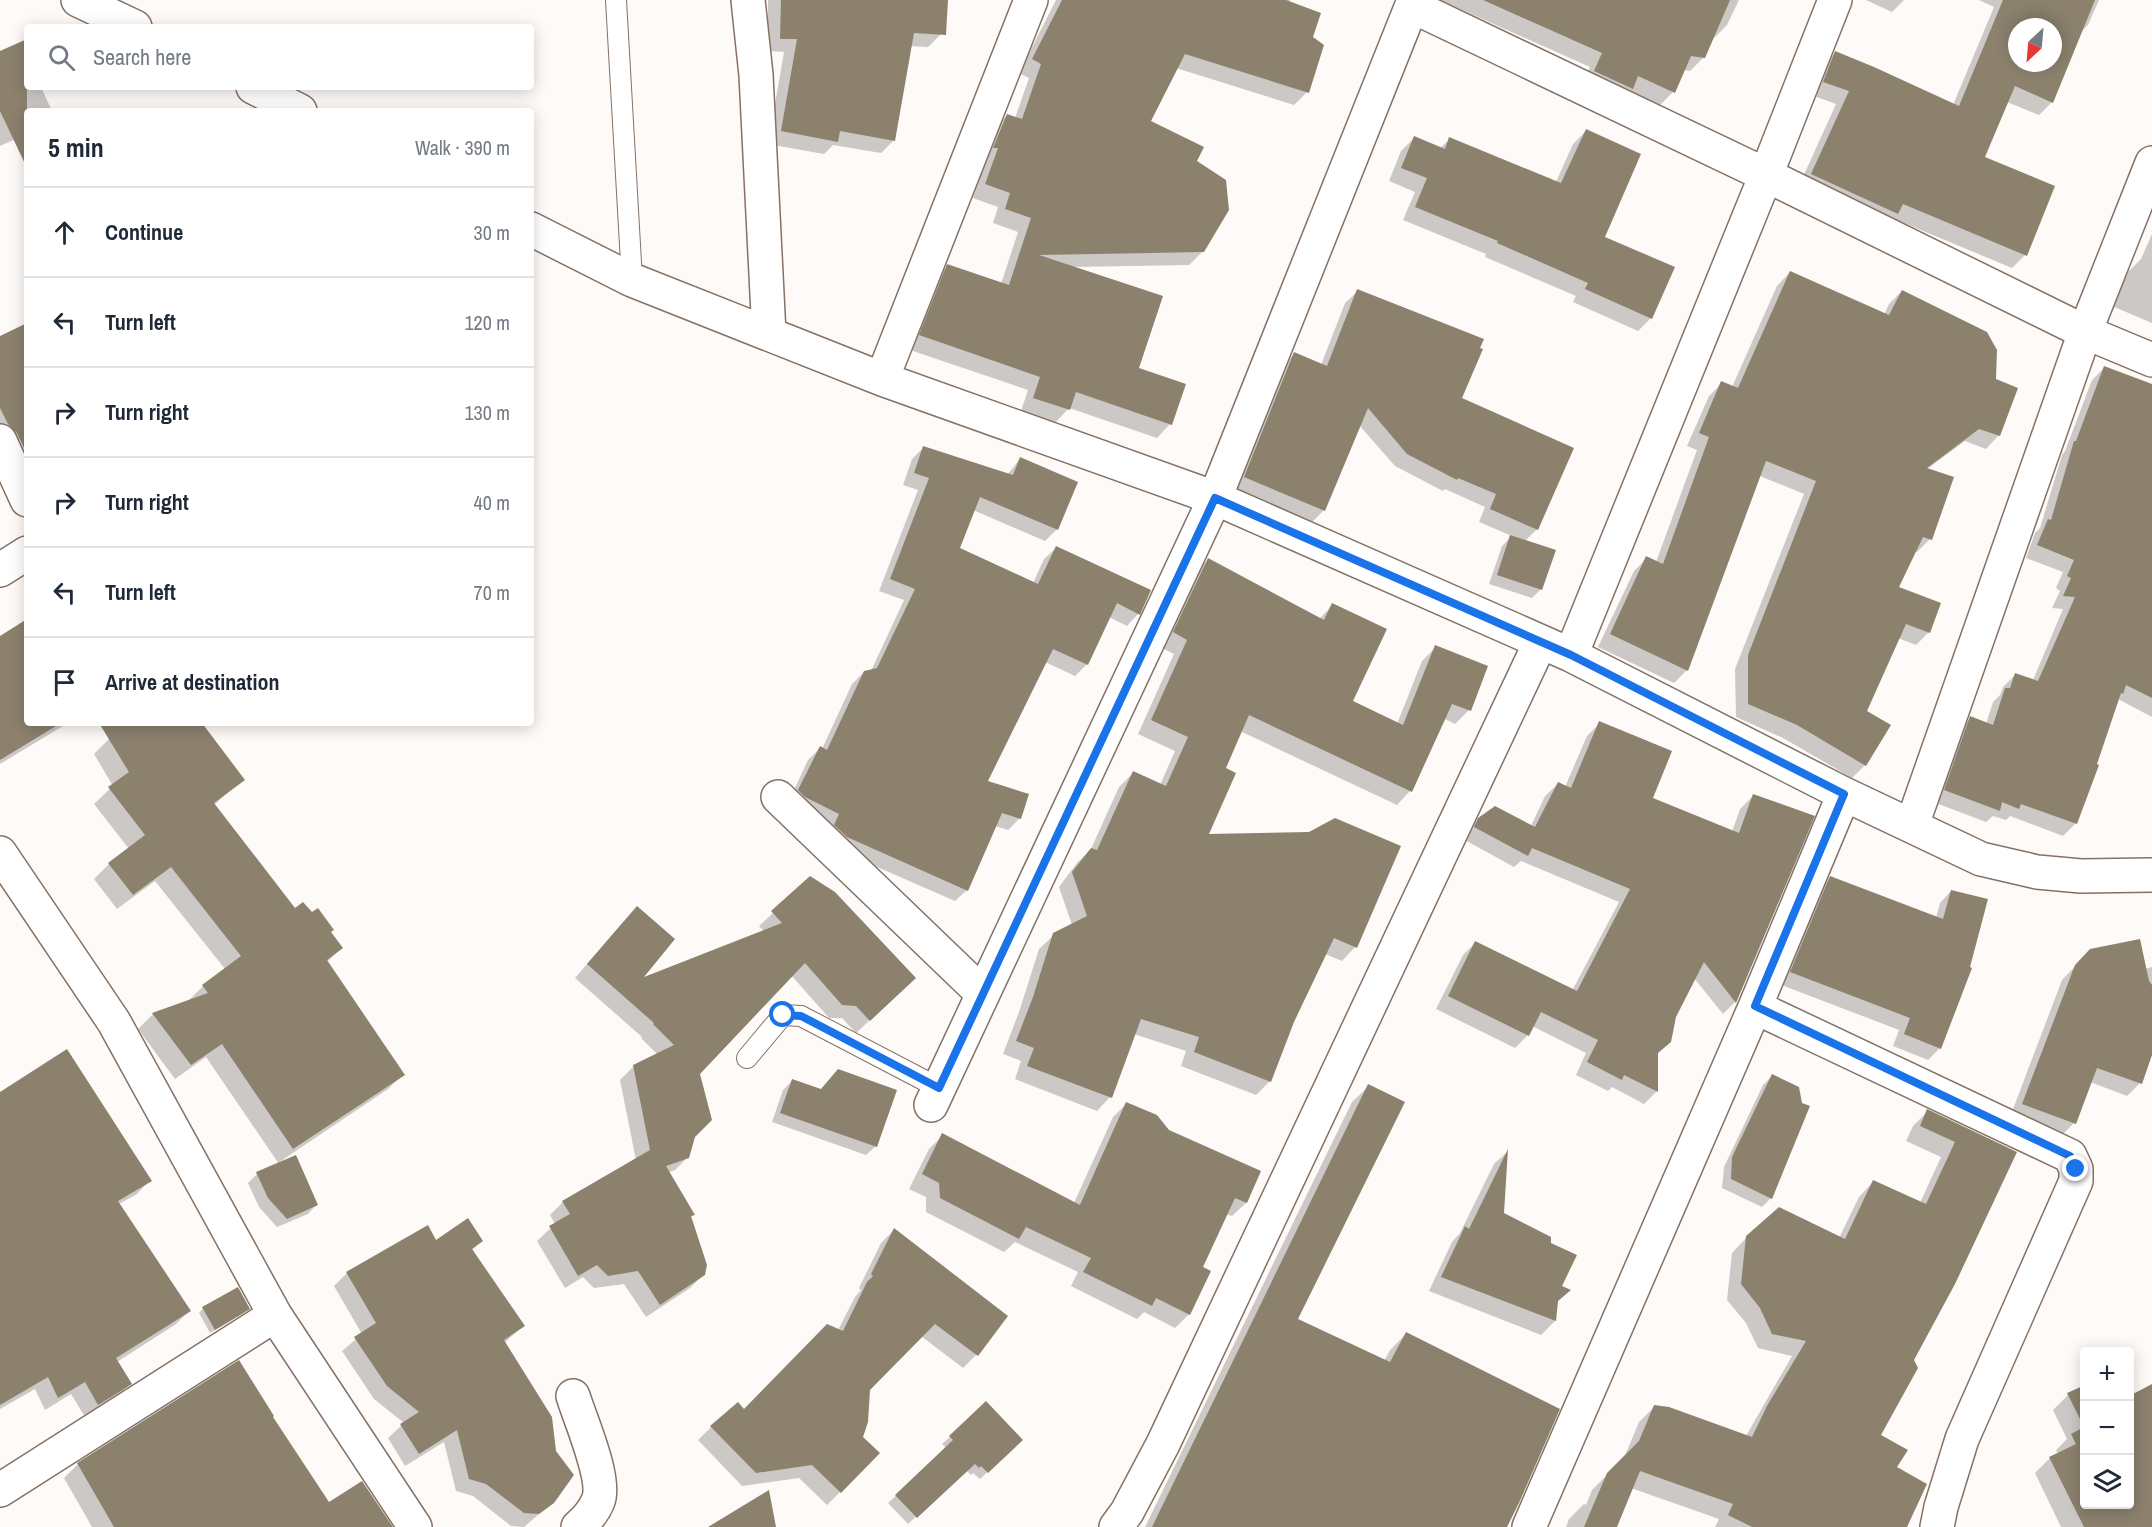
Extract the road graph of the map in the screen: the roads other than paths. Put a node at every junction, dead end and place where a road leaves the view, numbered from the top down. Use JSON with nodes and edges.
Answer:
{"nodes":[{"id":1,"x":78,"y":0,"type":"edge"},
{"id":2,"x":616,"y":0,"type":"edge"},
{"id":3,"x":748,"y":0,"type":"edge"},
{"id":4,"x":1031,"y":0,"type":"edge"},
{"id":5,"x":1835,"y":0,"type":"edge"},
{"id":6,"x":1413,"y":3,"type":"edge"},
{"id":7,"x":129,"y":24,"type":"edge"},
{"id":8,"x":259,"y":90,"type":"edge"},
{"id":9,"x":294,"y":108,"type":"edge"},
{"id":10,"x":2152,"y":164,"type":"edge"},
{"id":11,"x":1766,"y":175,"type":"junction"},
{"id":12,"x":534,"y":231,"type":"edge"},
{"id":13,"x":632,"y":280,"type":"junction"},
{"id":14,"x":2085,"y":332,"type":"junction"},
{"id":15,"x":769,"y":334,"type":"junction"},
{"id":16,"x":2152,"y":360,"type":"edge"},
{"id":17,"x":882,"y":379,"type":"junction"},
{"id":18,"x":0,"y":441,"type":"edge"},
{"id":19,"x":24,"y":493,"type":"edge"},
{"id":20,"x":1215,"y":498,"type":"junction"},
{"id":21,"x":24,"y":555,"type":"edge"},
{"id":22,"x":0,"y":570,"type":"edge"},
{"id":23,"x":1540,"y":643,"type":"junction"},
{"id":24,"x":1571,"y":655,"type":"junction"},
{"id":25,"x":1844,"y":794,"type":"junction"},
{"id":26,"x":778,"y":797,"type":"dead end"},
{"id":27,"x":1912,"y":825,"type":"junction"},
{"id":28,"x":0,"y":853,"type":"edge"},
{"id":29,"x":2152,"y":875,"type":"edge"},
{"id":30,"x":983,"y":994,"type":"junction"},
{"id":31,"x":1755,"y":1006,"type":"junction"},
{"id":32,"x":747,"y":1058,"type":"dead end"},
{"id":33,"x":935,"y":1097,"type":"joint"},
{"id":34,"x":275,"y":1315,"type":"junction"},
{"id":35,"x":573,"y":1396,"type":"dead end"},
{"id":36,"x":0,"y":1490,"type":"edge"},
{"id":37,"x":415,"y":1527,"type":"edge"},
{"id":38,"x":578,"y":1527,"type":"edge"},
{"id":39,"x":1116,"y":1527,"type":"edge"},
{"id":40,"x":1528,"y":1527,"type":"edge"},
{"id":41,"x":1937,"y":1527,"type":"edge"}],
"edges":[{"from":1,"to":7,"type":"street"},
{"from":2,"to":13,"type":"lane"},
{"from":3,"to":15,"type":"street"},
{"from":4,"to":17,"type":"street"},
{"from":5,"to":11,"type":"street"},
{"from":6,"to":11,"type":"street"},
{"from":6,"to":20,"type":"street"},
{"from":8,"to":9,"type":"street"},
{"from":10,"to":14,"type":"street"},
{"from":11,"to":14,"type":"street"},
{"from":11,"to":24,"type":"street"},
{"from":12,"to":13,"type":"street"},
{"from":13,"to":15,"type":"street"},
{"from":14,"to":16,"type":"street"},
{"from":14,"to":27,"type":"street"},
{"from":15,"to":17,"type":"street"},
{"from":17,"to":20,"type":"street"},
{"from":18,"to":19,"type":"street"},
{"from":20,"to":23,"type":"street"},
{"from":20,"to":30,"type":"street"},
{"from":21,"to":22,"type":"street"},
{"from":23,"to":24,"type":"street"},
{"from":23,"to":39,"type":"street"},
{"from":24,"to":25,"type":"street"},
{"from":25,"to":27,"type":"street"},
{"from":25,"to":31,"type":"street"},
{"from":26,"to":30,"type":"street"},
{"from":27,"to":29,"type":"street"},
{"from":28,"to":34,"type":"street"},
{"from":30,"to":33,"type":"street"},
{"from":31,"to":40,"type":"street"},
{"from":31,"to":41,"type":"street"},
{"from":32,"to":33,"type":"lane"},
{"from":34,"to":36,"type":"street"},
{"from":34,"to":37,"type":"street"},
{"from":35,"to":38,"type":"street"}]}
